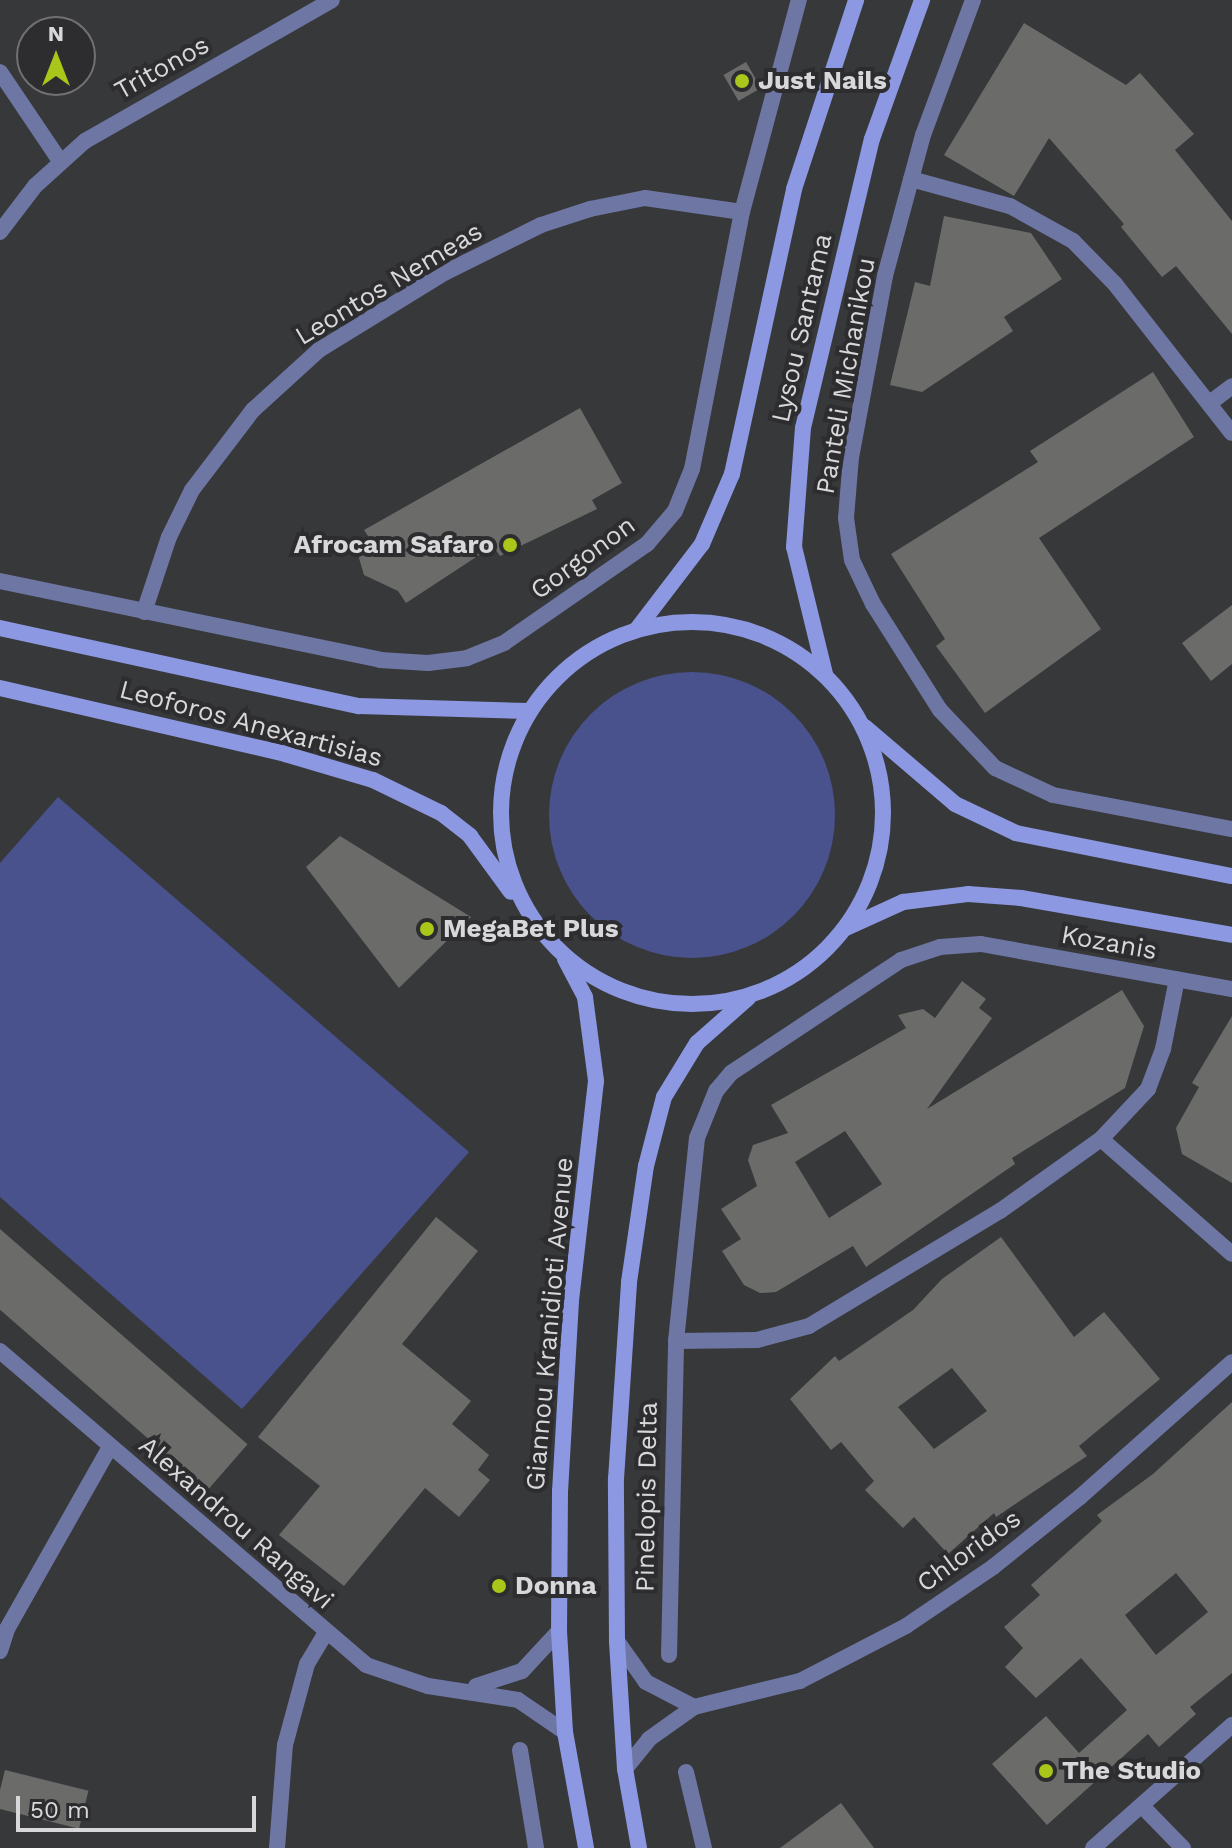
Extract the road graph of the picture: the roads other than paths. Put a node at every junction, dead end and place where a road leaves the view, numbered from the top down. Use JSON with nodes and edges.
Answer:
{"nodes":[{"id":1,"x":332,"y":0,"type":"edge"},
{"id":2,"x":799,"y":0,"type":"edge"},
{"id":3,"x":856,"y":0,"type":"edge"},
{"id":4,"x":922,"y":0,"type":"edge"},
{"id":5,"x":973,"y":0,"type":"edge"},
{"id":6,"x":0,"y":72,"type":"edge"},
{"id":7,"x":60,"y":161,"type":"junction"},
{"id":8,"x":911,"y":179,"type":"junction"},
{"id":9,"x":742,"y":212,"type":"junction"},
{"id":10,"x":0,"y":232,"type":"edge"},
{"id":11,"x":1232,"y":386,"type":"edge"},
{"id":12,"x":1211,"y":402,"type":"junction"},
{"id":13,"x":1232,"y":433,"type":"edge"},
{"id":14,"x":0,"y":581,"type":"edge"},
{"id":15,"x":144,"y":612,"type":"junction"},
{"id":16,"x":0,"y":628,"type":"edge"},
{"id":17,"x":637,"y":629,"type":"junction"},
{"id":18,"x":825,"y":674,"type":"junction"},
{"id":19,"x":0,"y":688,"type":"edge"},
{"id":20,"x":529,"y":711,"type":"junction"},
{"id":21,"x":864,"y":726,"type":"junction"},
{"id":22,"x":1232,"y":829,"type":"edge"},
{"id":23,"x":1232,"y":876,"type":"edge"},
{"id":24,"x":531,"y":919,"type":"junction"},
{"id":25,"x":846,"y":928,"type":"junction"},
{"id":26,"x":1232,"y":935,"type":"edge"},
{"id":27,"x":562,"y":954,"type":"junction"},
{"id":28,"x":1177,"y":979,"type":"junction"},
{"id":29,"x":1232,"y":989,"type":"edge"},
{"id":30,"x":752,"y":995,"type":"junction"},
{"id":31,"x":1101,"y":1139,"type":"junction"},
{"id":32,"x":1232,"y":1254,"type":"edge"},
{"id":33,"x":676,"y":1341,"type":"junction"},
{"id":34,"x":0,"y":1351,"type":"edge"},
{"id":35,"x":1232,"y":1362,"type":"edge"},
{"id":36,"x":110,"y":1447,"type":"junction"},
{"id":37,"x":3,"y":1628,"type":"edge"},
{"id":38,"x":559,"y":1631,"type":"junction"},
{"id":39,"x":326,"y":1632,"type":"junction"},
{"id":40,"x":617,"y":1641,"type":"junction"},
{"id":41,"x":0,"y":1651,"type":"edge"},
{"id":42,"x":669,"y":1655,"type":"dead end"},
{"id":43,"x":463,"y":1689,"type":"junction"},
{"id":44,"x":694,"y":1707,"type":"junction"},
{"id":45,"x":1232,"y":1725,"type":"edge"},
{"id":46,"x":565,"y":1732,"type":"junction"},
{"id":47,"x":520,"y":1750,"type":"dead end"},
{"id":48,"x":625,"y":1769,"type":"junction"},
{"id":49,"x":686,"y":1772,"type":"dead end"},
{"id":50,"x":1142,"y":1806,"type":"junction"},
{"id":51,"x":277,"y":1848,"type":"edge"},
{"id":52,"x":536,"y":1848,"type":"edge"},
{"id":53,"x":586,"y":1848,"type":"edge"},
{"id":54,"x":639,"y":1848,"type":"edge"},
{"id":55,"x":704,"y":1848,"type":"edge"},
{"id":56,"x":1093,"y":1848,"type":"edge"},
{"id":57,"x":1183,"y":1848,"type":"edge"}],
"edges":[{"from":1,"to":7,"type":"street","name":"Tritonos"},
{"from":2,"to":9,"type":"street","name":"Gorgonon"},
{"from":3,"to":17,"type":"main road","name":"Lysou Santama"},
{"from":4,"to":18,"type":"main road","name":"Lysou Santama"},
{"from":5,"to":8,"type":"street","name":"Panteli Michanikou"},
{"from":6,"to":7,"type":"street"},
{"from":7,"to":10,"type":"street","name":"Tritonos"},
{"from":8,"to":12,"type":"street"},
{"from":8,"to":22,"type":"street","name":"Panteli Michanikou"},
{"from":9,"to":15,"type":"street","name":"Leontos Nemeas"},
{"from":9,"to":15,"type":"street","name":"Gorgonon"},
{"from":11,"to":12,"type":"street"},
{"from":12,"to":13,"type":"street"},
{"from":14,"to":15,"type":"street","name":"Gorgonon"},
{"from":16,"to":20,"type":"main road","name":"Leoforos Anexartisias"},
{"from":17,"to":18,"type":"main road"},
{"from":17,"to":20,"type":"main road"},
{"from":18,"to":21,"type":"main road"},
{"from":19,"to":24,"type":"main road","name":"Leoforos Anexartisias"},
{"from":20,"to":24,"type":"main road"},
{"from":21,"to":23,"type":"main road"},
{"from":21,"to":25,"type":"main road"},
{"from":24,"to":27,"type":"main road"},
{"from":25,"to":26,"type":"main road"},
{"from":25,"to":30,"type":"main road"},
{"from":27,"to":30,"type":"main road"},
{"from":27,"to":38,"type":"main road","name":"Giannou Kranidioti Avenue"},
{"from":28,"to":29,"type":"street"},
{"from":28,"to":31,"type":"street","name":"Kozanis"},
{"from":28,"to":33,"type":"street","name":"Kozanis"},
{"from":30,"to":40,"type":"main road"},
{"from":31,"to":32,"type":"street"},
{"from":31,"to":33,"type":"street","name":"Kozanis"},
{"from":33,"to":42,"type":"street","name":"Pinelopis Delta"},
{"from":34,"to":36,"type":"street","name":"Alexandrou Rangavi"},
{"from":35,"to":44,"type":"street","name":"Chloridos"},
{"from":36,"to":37,"type":"street"},
{"from":36,"to":39,"type":"street","name":"Alexandrou Rangavi"},
{"from":37,"to":41,"type":"street"},
{"from":38,"to":43,"type":"street","name":"Alexandrou Rangavi"},
{"from":38,"to":46,"type":"main road","name":"Giannou Kranidioti Avenue"},
{"from":39,"to":43,"type":"street","name":"Alexandrou Rangavi"},
{"from":39,"to":51,"type":"street"},
{"from":40,"to":44,"type":"street"},
{"from":40,"to":48,"type":"main road"},
{"from":43,"to":46,"type":"street","name":"Alexandrou Rangavi"},
{"from":44,"to":48,"type":"street","name":"Chloridos"},
{"from":45,"to":50,"type":"street"},
{"from":46,"to":53,"type":"main road","name":"Giannou Kranidioti Avenue"},
{"from":47,"to":52,"type":"street"},
{"from":48,"to":54,"type":"main road"},
{"from":49,"to":55,"type":"street"},
{"from":50,"to":56,"type":"street"},
{"from":50,"to":57,"type":"street"}]}
